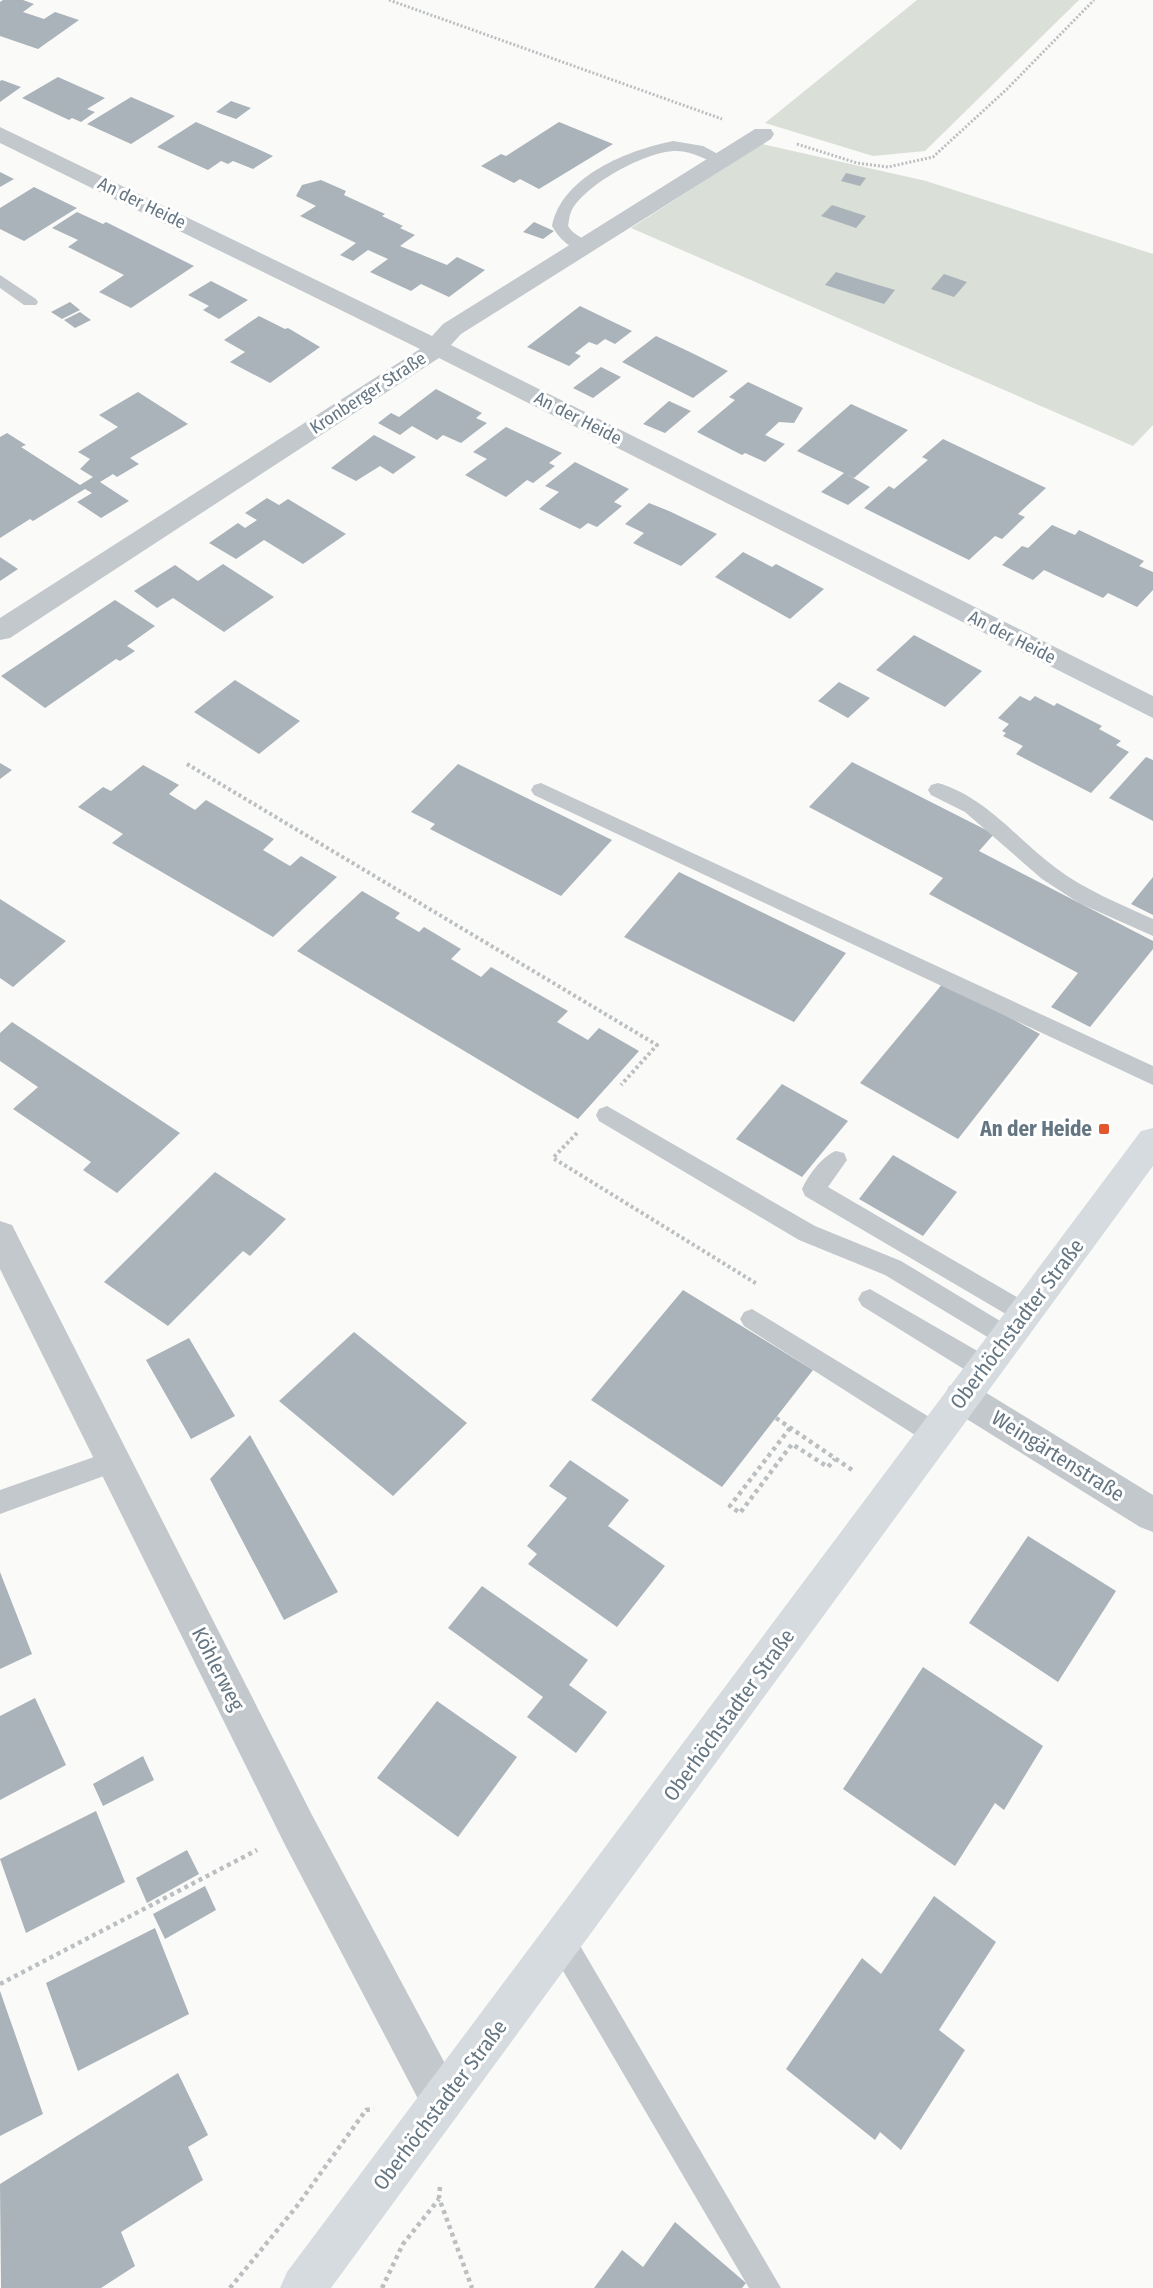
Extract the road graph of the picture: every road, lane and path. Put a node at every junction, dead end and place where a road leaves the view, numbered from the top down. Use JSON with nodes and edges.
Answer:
{"nodes":[{"id":1,"x":389,"y":0,"type":"edge"},
{"id":2,"x":1094,"y":0,"type":"edge"},
{"id":3,"x":0,"y":134,"type":"edge"},
{"id":4,"x":763,"y":134,"type":"junction"},
{"id":5,"x":721,"y":160,"type":"junction"},
{"id":6,"x":582,"y":246,"type":"junction"},
{"id":7,"x":0,"y":280,"type":"edge"},
{"id":8,"x":30,"y":302,"type":"dead end"},
{"id":9,"x":436,"y":346,"type":"junction"},
{"id":10,"x":0,"y":631,"type":"edge"},
{"id":11,"x":1153,"y":708,"type":"edge"},
{"id":12,"x":187,"y":764,"type":"dead end"},
{"id":13,"x":938,"y":789,"type":"dead end"},
{"id":14,"x":541,"y":790,"type":"dead end"},
{"id":15,"x":1153,"y":928,"type":"edge"},
{"id":16,"x":1153,"y":1076,"type":"edge"},
{"id":17,"x":603,"y":1113,"type":"junction"},
{"id":18,"x":1153,"y":1141,"type":"edge"},
{"id":19,"x":836,"y":1160,"type":"dead end"},
{"id":20,"x":0,"y":1235,"type":"edge"},
{"id":21,"x":764,"y":1289,"type":"dead end"},
{"id":22,"x":870,"y":1299,"type":"dead end"},
{"id":23,"x":752,"y":1319,"type":"dead end"},
{"id":24,"x":1016,"y":1325,"type":"junction"},
{"id":25,"x":973,"y":1383,"type":"junction"},
{"id":26,"x":776,"y":1418,"type":"dead end"},
{"id":27,"x":790,"y":1428,"type":"junction"},
{"id":28,"x":935,"y":1434,"type":"junction"},
{"id":29,"x":114,"y":1461,"type":"junction"},
{"id":30,"x":0,"y":1502,"type":"edge"},
{"id":31,"x":1153,"y":1515,"type":"edge"},
{"id":32,"x":298,"y":1829,"type":"junction"},
{"id":33,"x":562,"y":1942,"type":"junction"},
{"id":34,"x":0,"y":1984,"type":"edge"},
{"id":35,"x":442,"y":2101,"type":"junction"},
{"id":36,"x":440,"y":2177,"type":"dead end"},
{"id":37,"x":440,"y":2198,"type":"junction"},
{"id":38,"x":303,"y":2288,"type":"edge"},
{"id":39,"x":382,"y":2288,"type":"edge"},
{"id":40,"x":472,"y":2288,"type":"edge"},
{"id":41,"x":766,"y":2288,"type":"edge"}],
"edges":[{"from":1,"to":4,"type":"path"},
{"from":2,"to":4,"type":"path"},
{"from":3,"to":9,"type":"street","name":"An der Heide"},
{"from":4,"to":5,"type":"street","name":"Kronberger Straße"},
{"from":5,"to":6,"type":"street","name":"Kronberger Straße"},
{"from":5,"to":6,"type":"lane"},
{"from":6,"to":9,"type":"street","name":"Kronberger Straße"},
{"from":7,"to":8,"type":"lane"},
{"from":9,"to":10,"type":"street","name":"Kronberger Straße"},
{"from":9,"to":11,"type":"street","name":"An der Heide"},
{"from":12,"to":17,"type":"path"},
{"from":13,"to":15,"type":"lane"},
{"from":14,"to":16,"type":"lane"},
{"from":17,"to":21,"type":"path"},
{"from":17,"to":24,"type":"lane"},
{"from":18,"to":24,"type":"street","name":"Oberhöchstadter Straße"},
{"from":19,"to":24,"type":"lane"},
{"from":20,"to":29,"type":"street","name":"Köhlerweg"},
{"from":22,"to":25,"type":"lane"},
{"from":23,"to":28,"type":"lane"},
{"from":24,"to":25,"type":"street","name":"Oberhöchstadter Straße"},
{"from":25,"to":28,"type":"street","name":"Oberhöchstadter Straße"},
{"from":25,"to":31,"type":"street","name":"Weingärtenstraße"},
{"from":26,"to":27,"type":"path"},
{"from":27,"to":27,"type":"path"},
{"from":28,"to":33,"type":"street","name":"Oberhöchstadter Straße"},
{"from":29,"to":30,"type":"lane"},
{"from":29,"to":32,"type":"street","name":"Köhlerweg"},
{"from":32,"to":34,"type":"path"},
{"from":32,"to":35,"type":"street","name":"Köhlerweg"},
{"from":33,"to":35,"type":"street","name":"Oberhöchstadter Straße"},
{"from":33,"to":41,"type":"lane"},
{"from":35,"to":38,"type":"street","name":"Oberhöchstadter Straße"},
{"from":36,"to":37,"type":"path"},
{"from":37,"to":39,"type":"path"},
{"from":37,"to":40,"type":"path"}]}
